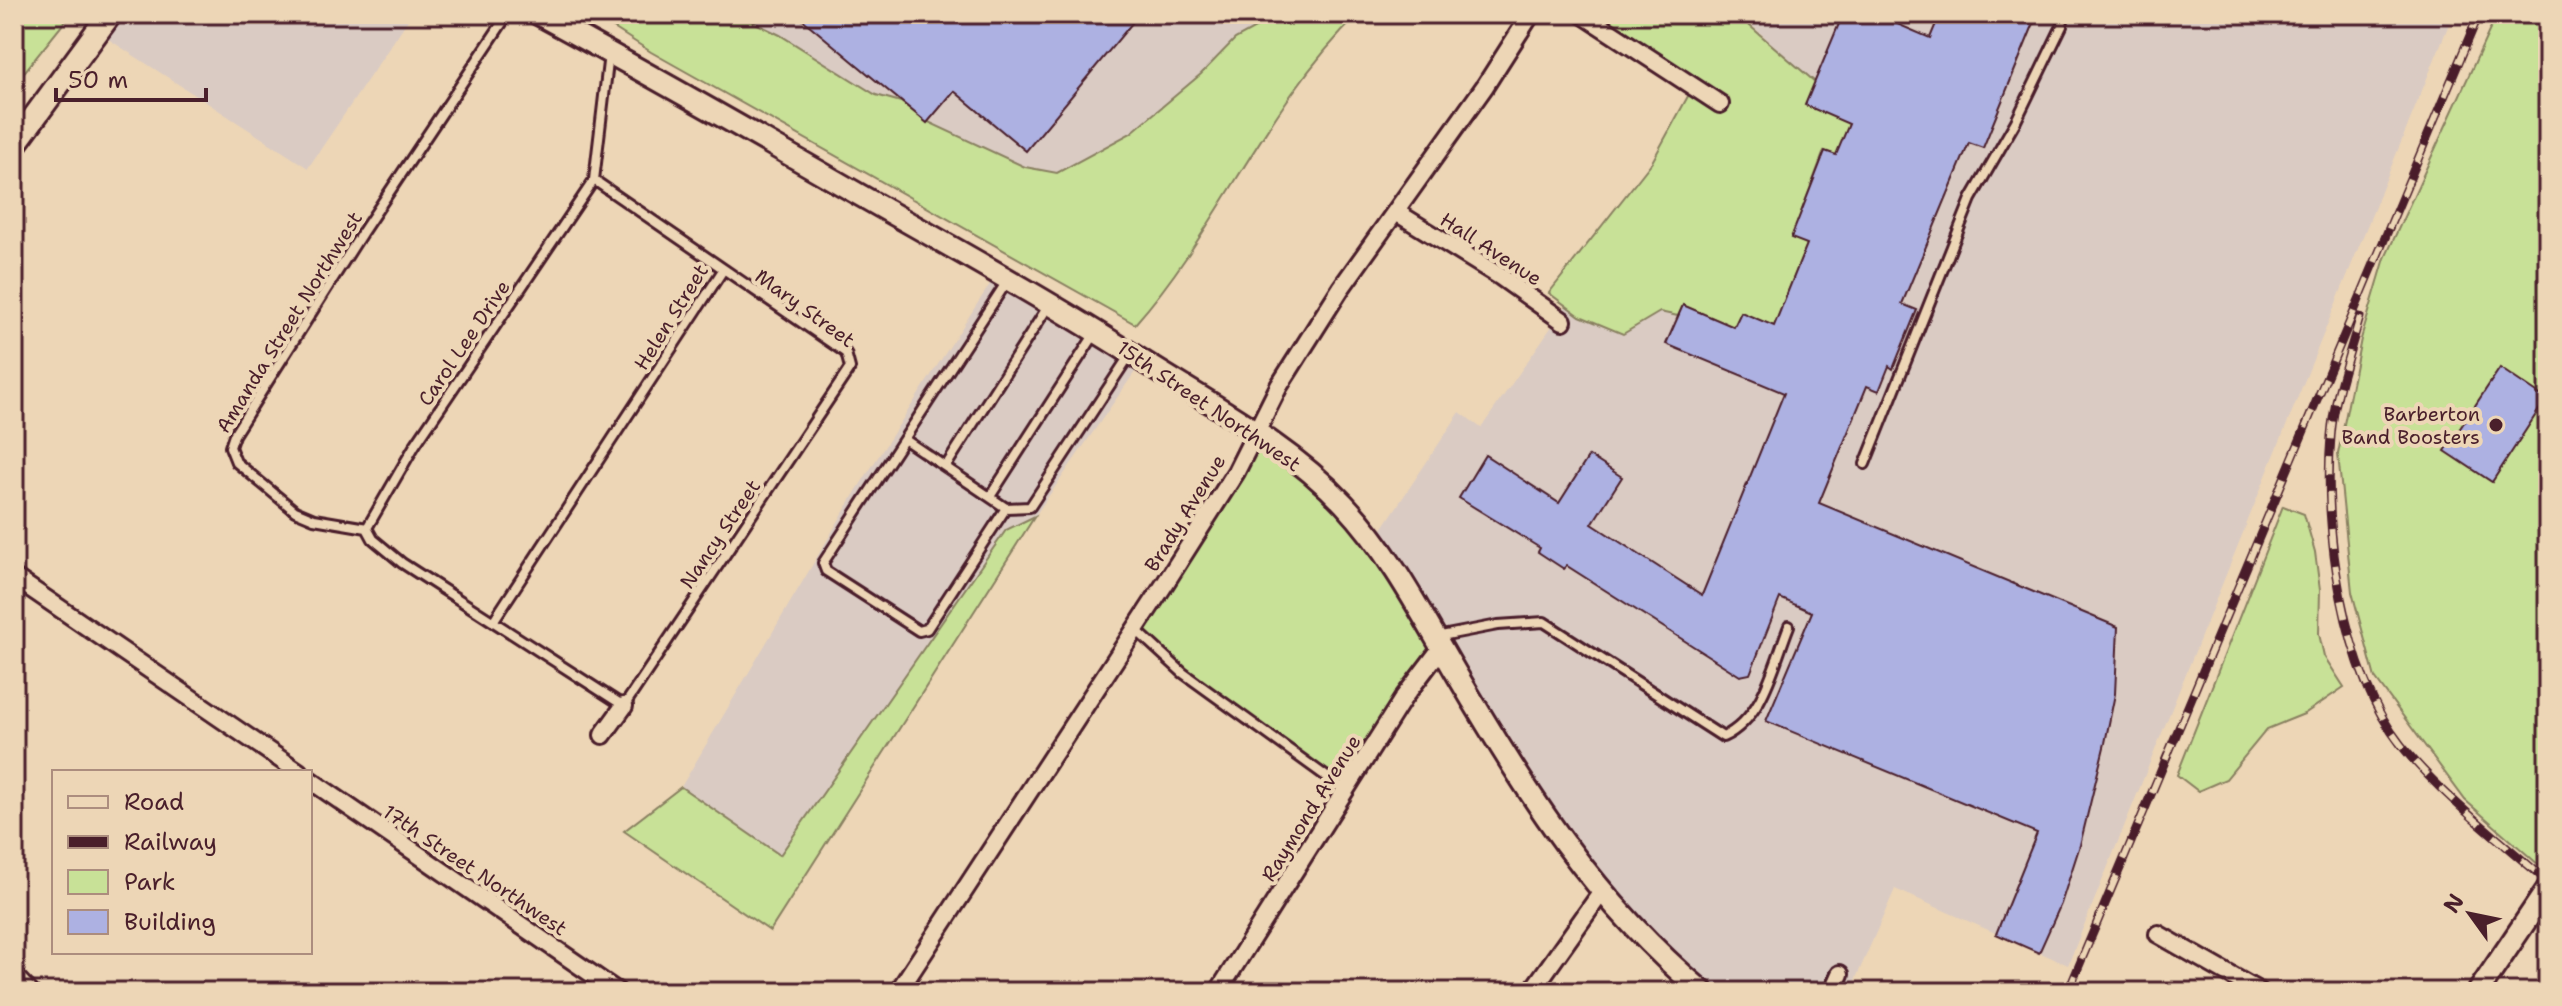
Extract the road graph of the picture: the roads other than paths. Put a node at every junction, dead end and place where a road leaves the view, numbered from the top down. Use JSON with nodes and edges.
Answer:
{"nodes":[{"id":1,"x":110,"y":14,"type":"edge"},
{"id":2,"x":508,"y":14,"type":"edge"},
{"id":3,"x":538,"y":14,"type":"edge"},
{"id":4,"x":1531,"y":14,"type":"edge"},
{"id":5,"x":1582,"y":14,"type":"edge"},
{"id":6,"x":2064,"y":14,"type":"edge"},
{"id":7,"x":609,"y":53,"type":"junction"},
{"id":8,"x":1720,"y":104,"type":"dead end"},
{"id":9,"x":14,"y":145,"type":"edge"},
{"id":10,"x":594,"y":180,"type":"junction"},
{"id":11,"x":1396,"y":212,"type":"junction"},
{"id":12,"x":723,"y":270,"type":"junction"},
{"id":13,"x":1008,"y":279,"type":"junction"},
{"id":14,"x":1050,"y":304,"type":"junction"},
{"id":15,"x":1563,"y":321,"type":"dead end"},
{"id":16,"x":1096,"y":332,"type":"junction"},
{"id":17,"x":1131,"y":353,"type":"junction"},
{"id":18,"x":843,"y":379,"type":"joint"},
{"id":19,"x":1256,"y":433,"type":"junction"},
{"id":20,"x":904,"y":439,"type":"junction"},
{"id":21,"x":1865,"y":464,"type":"dead end"},
{"id":22,"x":946,"y":466,"type":"junction"},
{"id":23,"x":991,"y":495,"type":"junction"},
{"id":24,"x":1006,"y":508,"type":"junction"},
{"id":25,"x":367,"y":528,"type":"junction"},
{"id":26,"x":14,"y":577,"type":"edge"},
{"id":27,"x":494,"y":620,"type":"junction"},
{"id":28,"x":1789,"y":626,"type":"dead end"},
{"id":29,"x":1134,"y":627,"type":"junction"},
{"id":30,"x":1438,"y":642,"type":"junction"},
{"id":31,"x":624,"y":706,"type":"junction"},
{"id":32,"x":603,"y":735,"type":"dead end"},
{"id":33,"x":296,"y":770,"type":"edge"},
{"id":34,"x":312,"y":781,"type":"edge"},
{"id":35,"x":1345,"y":791,"type":"junction"},
{"id":36,"x":2548,"y":888,"type":"edge"},
{"id":37,"x":1601,"y":893,"type":"junction"},
{"id":38,"x":2158,"y":934,"type":"dead end"},
{"id":39,"x":14,"y":970,"type":"edge"},
{"id":40,"x":1840,"y":974,"type":"dead end"},
{"id":41,"x":35,"y":992,"type":"edge"},
{"id":42,"x":618,"y":992,"type":"edge"},
{"id":43,"x":898,"y":992,"type":"edge"},
{"id":44,"x":1218,"y":992,"type":"edge"},
{"id":45,"x":1531,"y":992,"type":"edge"},
{"id":46,"x":1703,"y":992,"type":"edge"},
{"id":47,"x":1832,"y":992,"type":"edge"},
{"id":48,"x":2260,"y":992,"type":"edge"},
{"id":49,"x":2478,"y":992,"type":"edge"}],
"edges":[{"from":1,"to":9,"type":"main road"},
{"from":2,"to":25,"type":"lane","name":"Amanda Street Northwest"},
{"from":3,"to":7,"type":"street","name":"15th Street Northwest"},
{"from":4,"to":11,"type":"street","name":"Brady Avenue"},
{"from":5,"to":8,"type":"street"},
{"from":6,"to":21,"type":"lane"},
{"from":7,"to":10,"type":"lane"},
{"from":7,"to":13,"type":"street","name":"15th Street Northwest"},
{"from":10,"to":12,"type":"lane","name":"Helen Street"},
{"from":10,"to":25,"type":"lane","name":"Carol Lee Drive"},
{"from":11,"to":15,"type":"street","name":"Hall Avenue"},
{"from":11,"to":19,"type":"street","name":"Brady Avenue"},
{"from":12,"to":18,"type":"lane","name":"Mary Street"},
{"from":12,"to":27,"type":"lane","name":"Helen Street"},
{"from":13,"to":14,"type":"street","name":"15th Street Northwest"},
{"from":13,"to":20,"type":"lane"},
{"from":14,"to":16,"type":"street","name":"15th Street Northwest"},
{"from":14,"to":22,"type":"lane"},
{"from":16,"to":17,"type":"street","name":"15th Street Northwest"},
{"from":16,"to":23,"type":"lane"},
{"from":17,"to":19,"type":"street","name":"15th Street Northwest"},
{"from":17,"to":24,"type":"lane"},
{"from":18,"to":31,"type":"lane","name":"Nancy Street"},
{"from":19,"to":29,"type":"street","name":"Brady Avenue"},
{"from":19,"to":30,"type":"street","name":"15th Street Northwest"},
{"from":20,"to":22,"type":"lane"},
{"from":20,"to":24,"type":"lane"},
{"from":22,"to":23,"type":"lane"},
{"from":23,"to":24,"type":"lane"},
{"from":25,"to":27,"type":"lane"},
{"from":26,"to":33,"type":"street"},
{"from":27,"to":31,"type":"lane"},
{"from":28,"to":30,"type":"lane"},
{"from":29,"to":35,"type":"lane"},
{"from":29,"to":43,"type":"street","name":"Brady Avenue"},
{"from":30,"to":35,"type":"street","name":"Raymond Avenue"},
{"from":30,"to":37,"type":"street","name":"15th Street Northwest"},
{"from":31,"to":32,"type":"street"},
{"from":34,"to":42,"type":"street","name":"17th Street Northwest"},
{"from":35,"to":44,"type":"street","name":"Raymond Avenue"},
{"from":36,"to":49,"type":"street"},
{"from":37,"to":45,"type":"street"},
{"from":37,"to":46,"type":"street","name":"15th Street Northwest"},
{"from":38,"to":48,"type":"street"},
{"from":39,"to":41,"type":"lane"},
{"from":40,"to":47,"type":"street"}]}
